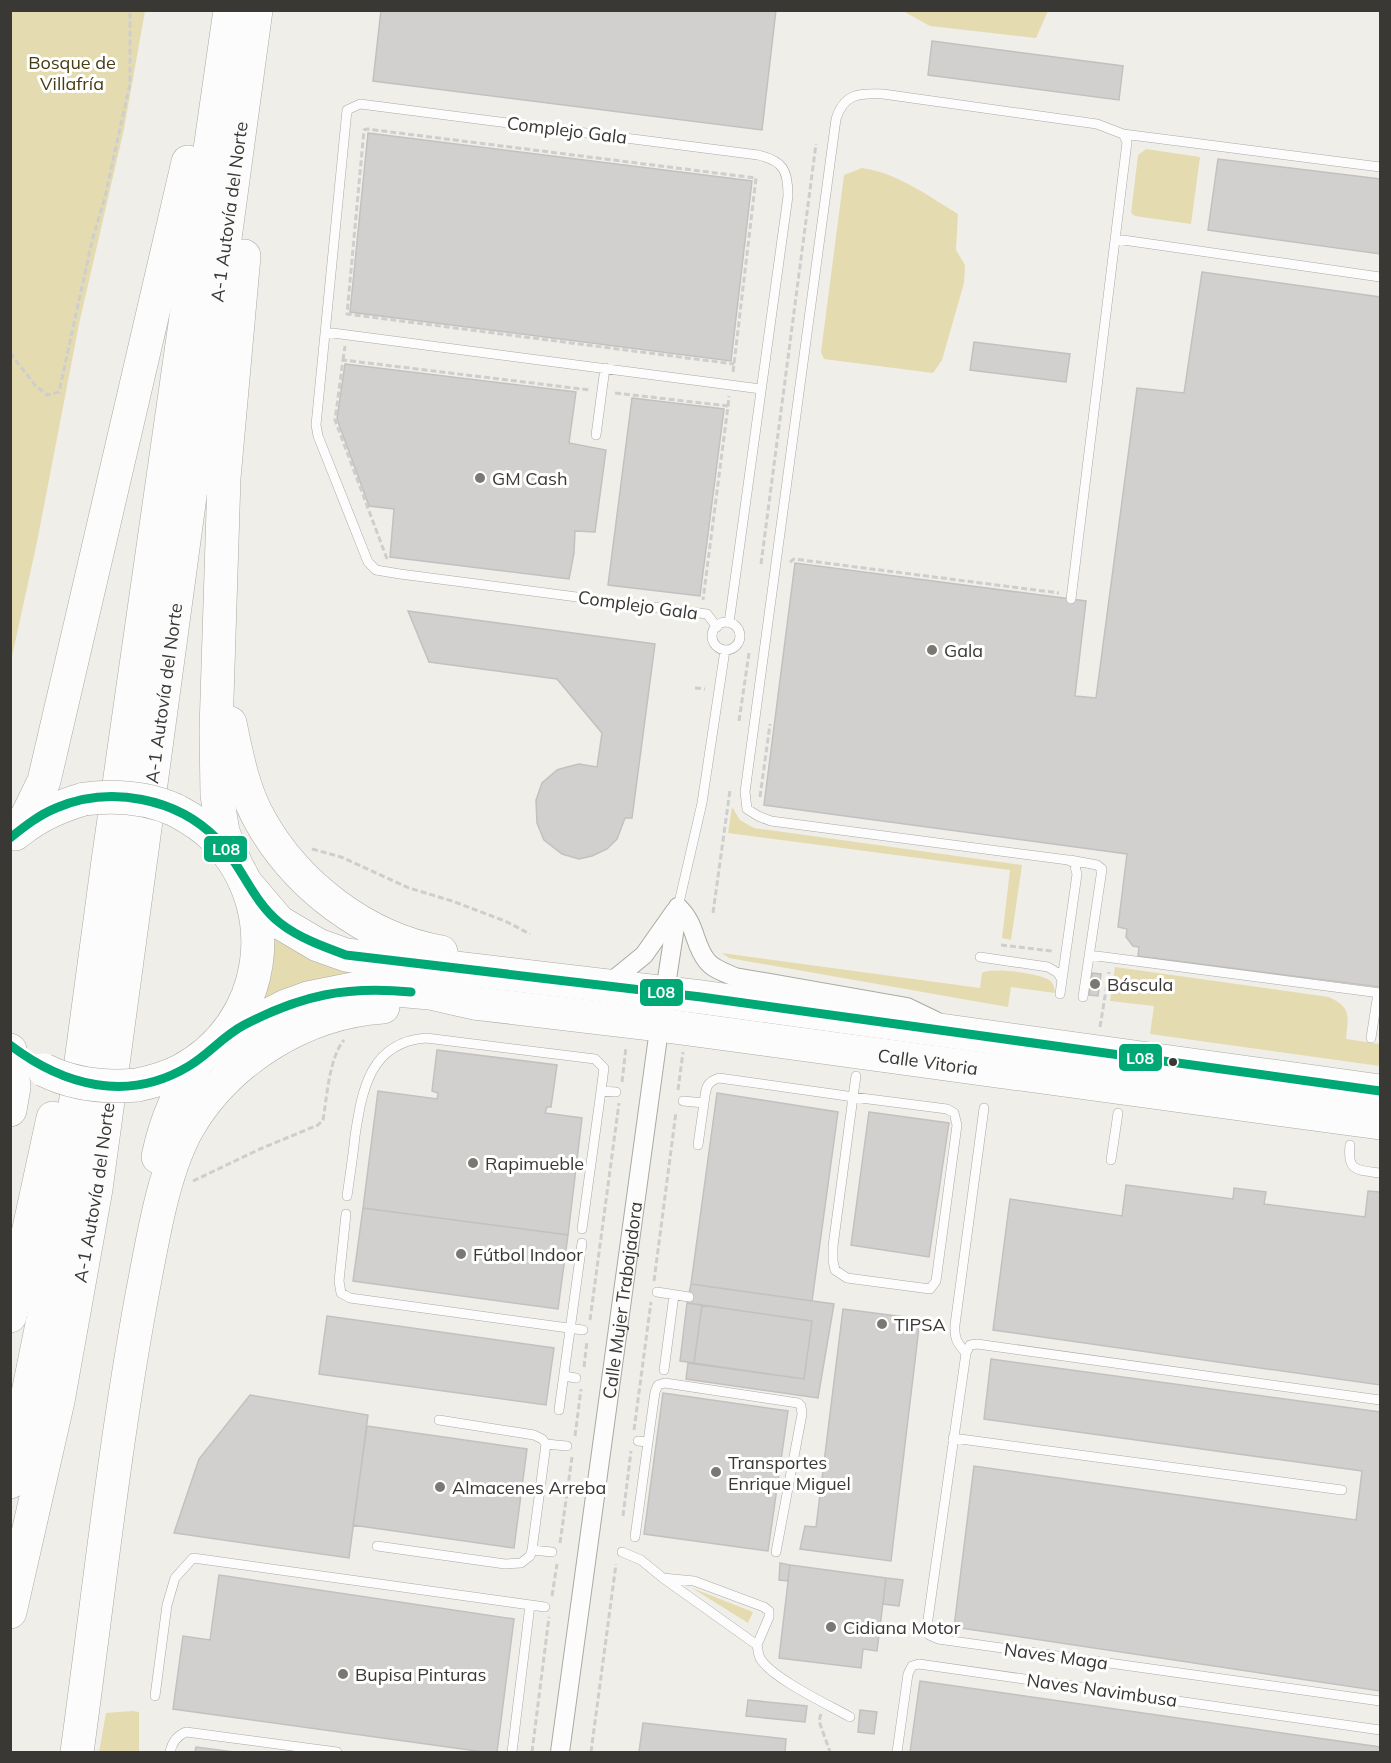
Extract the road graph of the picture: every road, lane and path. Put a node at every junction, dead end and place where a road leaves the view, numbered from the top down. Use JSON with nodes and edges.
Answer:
{"nodes":[{"id":1,"x":130,"y":10,"type":"edge"},
{"id":2,"x":219,"y":10,"type":"edge"},
{"id":3,"x":230,"y":10,"type":"edge"},
{"id":4,"x":256,"y":10,"type":"edge"},
{"id":5,"x":270,"y":10,"type":"edge"},
{"id":6,"x":1123,"y":134,"type":"junction"},
{"id":7,"x":816,"y":144,"type":"dead end"},
{"id":8,"x":1380,"y":167,"type":"edge"},
{"id":9,"x":1116,"y":239,"type":"junction"},
{"id":10,"x":1380,"y":277,"type":"edge"},
{"id":11,"x":325,"y":332,"type":"junction"},
{"id":12,"x":10,"y":352,"type":"edge"},
{"id":13,"x":734,"y":364,"type":"joint"},
{"id":14,"x":605,"y":368,"type":"junction"},
{"id":15,"x":761,"y":389,"type":"junction"},
{"id":16,"x":602,"y":391,"type":"junction"},
{"id":17,"x":596,"y":435,"type":"dead end"},
{"id":18,"x":224,"y":477,"type":"junction"},
{"id":19,"x":395,"y":560,"type":"dead end"},
{"id":20,"x":790,"y":562,"type":"dead end"},
{"id":21,"x":759,"y":572,"type":"dead end"},
{"id":22,"x":1067,"y":596,"type":"joint"},
{"id":23,"x":703,"y":600,"type":"dead end"},
{"id":24,"x":729,"y":623,"type":"junction"},
{"id":25,"x":717,"y":627,"type":"junction"},
{"id":26,"x":751,"y":645,"type":"dead end"},
{"id":27,"x":725,"y":650,"type":"junction"},
{"id":28,"x":770,"y":724,"type":"dead end"},
{"id":29,"x":738,"y":728,"type":"dead end"},
{"id":30,"x":731,"y":784,"type":"dead end"},
{"id":31,"x":759,"y":805,"type":"dead end"},
{"id":32,"x":13,"y":836,"type":"edge"},
{"id":33,"x":287,"y":858,"type":"junction"},
{"id":34,"x":1068,"y":860,"type":"junction"},
{"id":35,"x":108,"y":861,"type":"junction"},
{"id":36,"x":240,"y":872,"type":"junction"},
{"id":37,"x":678,"y":907,"type":"junction"},
{"id":38,"x":713,"y":913,"type":"dead end"},
{"id":39,"x":530,"y":934,"type":"dead end"},
{"id":40,"x":1001,"y":945,"type":"dead end"},
{"id":41,"x":1066,"y":953,"type":"junction"},
{"id":42,"x":1089,"y":955,"type":"junction"},
{"id":43,"x":980,"y":957,"type":"dead end"},
{"id":44,"x":1112,"y":958,"type":"junction"},
{"id":45,"x":1062,"y":980,"type":"junction"},
{"id":46,"x":593,"y":984,"type":"junction"},
{"id":47,"x":665,"y":993,"type":"junction"},
{"id":48,"x":1379,"y":993,"type":"edge"},
{"id":49,"x":1060,"y":994,"type":"dead end"},
{"id":50,"x":1083,"y":997,"type":"dead end"},
{"id":51,"x":474,"y":1003,"type":"junction"},
{"id":52,"x":833,"y":1015,"type":"junction"},
{"id":53,"x":660,"y":1025,"type":"junction"},
{"id":54,"x":1100,"y":1029,"type":"dead end"},
{"id":55,"x":952,"y":1032,"type":"junction"},
{"id":56,"x":223,"y":1038,"type":"junction"},
{"id":57,"x":1371,"y":1038,"type":"dead end"},
{"id":58,"x":345,"y":1039,"type":"dead end"},
{"id":59,"x":627,"y":1040,"type":"dead end"},
{"id":60,"x":10,"y":1044,"type":"edge"},
{"id":61,"x":684,"y":1048,"type":"dead end"},
{"id":62,"x":10,"y":1050,"type":"edge"},
{"id":63,"x":197,"y":1061,"type":"junction"},
{"id":64,"x":856,"y":1076,"type":"dead end"},
{"id":65,"x":622,"y":1083,"type":"dead end"},
{"id":66,"x":602,"y":1091,"type":"junction"},
{"id":67,"x":1380,"y":1091,"type":"edge"},
{"id":68,"x":618,"y":1093,"type":"joint"},
{"id":69,"x":853,"y":1097,"type":"junction"},
{"id":70,"x":680,"y":1100,"type":"joint"},
{"id":71,"x":704,"y":1103,"type":"junction"},
{"id":72,"x":984,"y":1108,"type":"dead end"},
{"id":73,"x":10,"y":1110,"type":"edge"},
{"id":74,"x":676,"y":1110,"type":"dead end"},
{"id":75,"x":1118,"y":1113,"type":"dead end"},
{"id":76,"x":1380,"y":1124,"type":"edge"},
{"id":77,"x":698,"y":1145,"type":"dead end"},
{"id":78,"x":1350,"y":1145,"type":"dead end"},
{"id":79,"x":1111,"y":1161,"type":"dead end"},
{"id":80,"x":1380,"y":1173,"type":"edge"},
{"id":81,"x":186,"y":1185,"type":"dead end"},
{"id":82,"x":347,"y":1196,"type":"dead end"},
{"id":83,"x":346,"y":1214,"type":"dead end"},
{"id":84,"x":582,"y":1229,"type":"dead end"},
{"id":85,"x":582,"y":1243,"type":"dead end"},
{"id":86,"x":654,"y":1281,"type":"dead end"},
{"id":87,"x":655,"y":1292,"type":"joint"},
{"id":88,"x":674,"y":1295,"type":"junction"},
{"id":89,"x":689,"y":1297,"type":"dead end"},
{"id":90,"x":10,"y":1316,"type":"edge"},
{"id":91,"x":570,"y":1328,"type":"junction"},
{"id":92,"x":586,"y":1330,"type":"joint"},
{"id":93,"x":587,"y":1340,"type":"dead end"},
{"id":94,"x":966,"y":1353,"type":"junction"},
{"id":95,"x":130,"y":1358,"type":"junction"},
{"id":96,"x":584,"y":1369,"type":"dead end"},
{"id":97,"x":664,"y":1370,"type":"dead end"},
{"id":98,"x":564,"y":1376,"type":"junction"},
{"id":99,"x":579,"y":1378,"type":"joint"},
{"id":100,"x":1380,"y":1400,"type":"edge"},
{"id":101,"x":559,"y":1410,"type":"dead end"},
{"id":102,"x":439,"y":1420,"type":"dead end"},
{"id":103,"x":953,"y":1438,"type":"junction"},
{"id":104,"x":638,"y":1441,"type":"dead end"},
{"id":105,"x":648,"y":1443,"type":"junction"},
{"id":106,"x":546,"y":1444,"type":"junction"},
{"id":107,"x":567,"y":1446,"type":"dead end"},
{"id":108,"x":10,"y":1482,"type":"edge"},
{"id":109,"x":1342,"y":1490,"type":"dead end"},
{"id":110,"x":622,"y":1518,"type":"dead end"},
{"id":111,"x":635,"y":1537,"type":"dead end"},
{"id":112,"x":377,"y":1546,"type":"dead end"},
{"id":113,"x":532,"y":1550,"type":"junction"},
{"id":114,"x":555,"y":1552,"type":"joint"},
{"id":115,"x":622,"y":1552,"type":"dead end"},
{"id":116,"x":776,"y":1552,"type":"dead end"},
{"id":117,"x":557,"y":1563,"type":"dead end"},
{"id":118,"x":616,"y":1563,"type":"dead end"},
{"id":119,"x":663,"y":1578,"type":"junction"},
{"id":120,"x":552,"y":1597,"type":"dead end"},
{"id":121,"x":530,"y":1605,"type":"junction"},
{"id":122,"x":548,"y":1607,"type":"joint"},
{"id":123,"x":10,"y":1612,"type":"edge"},
{"id":124,"x":757,"y":1645,"type":"junction"},
{"id":125,"x":155,"y":1696,"type":"dead end"},
{"id":126,"x":1380,"y":1701,"type":"edge"},
{"id":127,"x":826,"y":1704,"type":"junction"},
{"id":128,"x":850,"y":1717,"type":"dead end"},
{"id":129,"x":1380,"y":1730,"type":"edge"},
{"id":130,"x":77,"y":1752,"type":"edge"},
{"id":131,"x":170,"y":1752,"type":"edge"},
{"id":132,"x":337,"y":1752,"type":"edge"},
{"id":133,"x":512,"y":1752,"type":"edge"},
{"id":134,"x":532,"y":1752,"type":"edge"},
{"id":135,"x":560,"y":1752,"type":"edge"},
{"id":136,"x":591,"y":1752,"type":"edge"},
{"id":137,"x":830,"y":1752,"type":"edge"},
{"id":138,"x":897,"y":1752,"type":"edge"}],
"edges":[{"from":1,"to":12,"type":"path"},
{"from":2,"to":32,"type":"highway"},
{"from":3,"to":35,"type":"highway","name":"A-1 Autovía del Norte"},
{"from":4,"to":123,"type":"highway","name":"A-1 Autovía del Norte"},
{"from":5,"to":18,"type":"highway"},
{"from":6,"to":8,"type":"lane"},
{"from":6,"to":9,"type":"lane"},
{"from":6,"to":34,"type":"lane"},
{"from":7,"to":21,"type":"path"},
{"from":9,"to":10,"type":"lane"},
{"from":9,"to":22,"type":"lane"},
{"from":11,"to":14,"type":"lane"},
{"from":11,"to":15,"type":"lane","name":"Complejo Gala"},
{"from":11,"to":25,"type":"lane","name":"Complejo Gala"},
{"from":13,"to":13,"type":"path"},
{"from":14,"to":15,"type":"lane"},
{"from":14,"to":16,"type":"lane"},
{"from":15,"to":24,"type":"lane","name":"Complejo Gala"},
{"from":16,"to":17,"type":"lane"},
{"from":16,"to":19,"type":"path"},
{"from":16,"to":23,"type":"path"},
{"from":18,"to":33,"type":"highway"},
{"from":18,"to":36,"type":"highway"},
{"from":20,"to":22,"type":"path"},
{"from":24,"to":25,"type":"lane"},
{"from":24,"to":27,"type":"lane"},
{"from":25,"to":27,"type":"lane"},
{"from":26,"to":29,"type":"path"},
{"from":27,"to":37,"type":"lane"},
{"from":28,"to":31,"type":"path"},
{"from":30,"to":38,"type":"path"},
{"from":32,"to":36,"type":"highway","name":"Calle Vitoria","bridge":true},
{"from":33,"to":39,"type":"path"},
{"from":33,"to":46,"type":"highway"},
{"from":34,"to":41,"type":"lane"},
{"from":34,"to":42,"type":"lane"},
{"from":35,"to":90,"type":"highway"},
{"from":35,"to":108,"type":"highway","name":"A-1 Autovía del Norte"},
{"from":36,"to":46,"type":"highway","name":"Calle Vitoria"},
{"from":36,"to":56,"type":"highway"},
{"from":37,"to":46,"type":"street"},
{"from":37,"to":47,"type":"street","name":"Calle Mujer Trabajadora"},
{"from":37,"to":55,"type":"street"},
{"from":40,"to":41,"type":"path"},
{"from":41,"to":45,"type":"lane"},
{"from":42,"to":44,"type":"lane"},
{"from":42,"to":50,"type":"lane"},
{"from":43,"to":45,"type":"lane"},
{"from":44,"to":48,"type":"lane"},
{"from":44,"to":54,"type":"path"},
{"from":45,"to":49,"type":"lane"},
{"from":46,"to":47,"type":"highway","name":"Calle Vitoria"},
{"from":47,"to":51,"type":"street"},
{"from":47,"to":52,"type":"highway","name":"Calle Vitoria"},
{"from":47,"to":53,"type":"street","name":"Calle Mujer Trabajadora"},
{"from":48,"to":57,"type":"lane"},
{"from":51,"to":53,"type":"highway","name":"Calle Vitoria"},
{"from":51,"to":56,"type":"highway","name":"Calle Vitoria"},
{"from":51,"to":95,"type":"highway"},
{"from":52,"to":53,"type":"street"},
{"from":52,"to":55,"type":"highway","name":"Calle Vitoria"},
{"from":53,"to":76,"type":"highway","name":"Calle Vitoria"},
{"from":53,"to":135,"type":"street","name":"Calle Mujer Trabajadora"},
{"from":55,"to":67,"type":"highway","name":"Calle Vitoria"},
{"from":56,"to":63,"type":"highway"},
{"from":58,"to":81,"type":"path"},
{"from":59,"to":65,"type":"path"},
{"from":60,"to":63,"type":"highway","bridge":true},
{"from":61,"to":70,"type":"path"},
{"from":62,"to":73,"type":"highway"},
{"from":63,"to":95,"type":"highway"},
{"from":64,"to":69,"type":"lane"},
{"from":66,"to":68,"type":"lane"},
{"from":66,"to":82,"type":"lane"},
{"from":66,"to":84,"type":"lane"},
{"from":68,"to":92,"type":"path"},
{"from":69,"to":69,"type":"lane"},
{"from":69,"to":71,"type":"lane"},
{"from":70,"to":71,"type":"lane"},
{"from":71,"to":77,"type":"lane"},
{"from":72,"to":94,"type":"lane"},
{"from":74,"to":86,"type":"path"},
{"from":75,"to":79,"type":"lane"},
{"from":78,"to":80,"type":"lane"},
{"from":83,"to":91,"type":"lane"},
{"from":85,"to":91,"type":"lane"},
{"from":87,"to":88,"type":"lane"},
{"from":87,"to":110,"type":"path"},
{"from":88,"to":89,"type":"lane"},
{"from":88,"to":97,"type":"lane"},
{"from":91,"to":92,"type":"lane"},
{"from":91,"to":98,"type":"lane"},
{"from":93,"to":96,"type":"path"},
{"from":94,"to":100,"type":"lane"},
{"from":94,"to":103,"type":"lane","name":"Naves Maga"},
{"from":95,"to":130,"type":"highway"},
{"from":98,"to":99,"type":"lane"},
{"from":98,"to":101,"type":"lane"},
{"from":99,"to":114,"type":"path"},
{"from":102,"to":106,"type":"lane"},
{"from":103,"to":109,"type":"lane"},
{"from":103,"to":126,"type":"lane","name":"Naves Maga"},
{"from":104,"to":105,"type":"lane"},
{"from":105,"to":111,"type":"lane"},
{"from":105,"to":116,"type":"lane"},
{"from":106,"to":107,"type":"lane"},
{"from":106,"to":113,"type":"lane"},
{"from":112,"to":113,"type":"lane"},
{"from":113,"to":114,"type":"lane"},
{"from":115,"to":119,"type":"lane"},
{"from":117,"to":120,"type":"path"},
{"from":118,"to":136,"type":"path"},
{"from":119,"to":124,"type":"lane"},
{"from":119,"to":124,"type":"lane"},
{"from":121,"to":122,"type":"lane"},
{"from":121,"to":125,"type":"lane"},
{"from":121,"to":133,"type":"lane"},
{"from":122,"to":134,"type":"path"},
{"from":124,"to":127,"type":"lane"},
{"from":127,"to":128,"type":"lane"},
{"from":127,"to":137,"type":"path"},
{"from":129,"to":138,"type":"lane","name":"Naves Navimbusa"},
{"from":131,"to":132,"type":"lane"}]}
